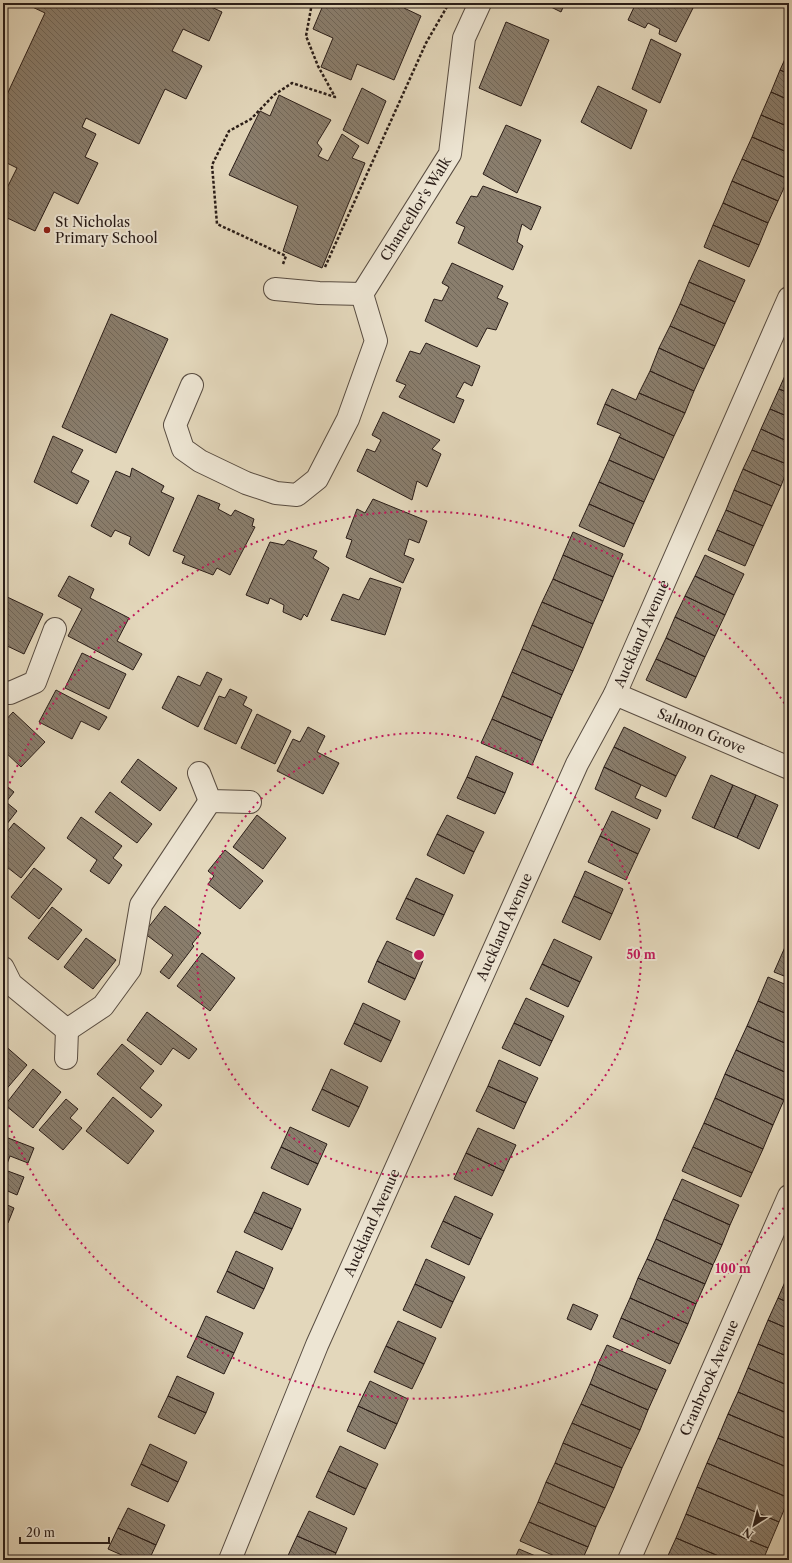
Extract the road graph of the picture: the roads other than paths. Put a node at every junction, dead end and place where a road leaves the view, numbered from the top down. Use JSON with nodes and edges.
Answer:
{"nodes":[{"id":1,"x":480,"y":3,"type":"edge"},
{"id":2,"x":278,"y":280,"type":"road end"},
{"id":3,"x":362,"y":294,"type":"junction"},
{"id":4,"x":789,"y":298,"type":"edge"},
{"id":5,"x":192,"y":385,"type":"dead end"},
{"id":6,"x":55,"y":629,"type":"dead end"},
{"id":7,"x":3,"y":692,"type":"edge"},
{"id":8,"x":615,"y":694,"type":"junction"},
{"id":9,"x":789,"y":768,"type":"edge"},
{"id":10,"x":199,"y":773,"type":"dead end"},
{"id":11,"x":210,"y":801,"type":"junction"},
{"id":12,"x":250,"y":802,"type":"dead end"},
{"id":13,"x":3,"y":968,"type":"edge"},
{"id":14,"x":67,"y":1030,"type":"junction"},
{"id":15,"x":66,"y":1058,"type":"dead end"},
{"id":16,"x":789,"y":1196,"type":"edge"},
{"id":17,"x":230,"y":1560,"type":"edge"},
{"id":18,"x":629,"y":1560,"type":"edge"}],
"edges":[{"from":1,"to":3,"type":"street","name":"Chancellor's Walk"},
{"from":2,"to":3,"type":"street"},
{"from":3,"to":5,"type":"street"},
{"from":4,"to":8,"type":"street","name":"Auckland Avenue"},
{"from":6,"to":7,"type":"street"},
{"from":8,"to":9,"type":"street","name":"Salmon Grove"},
{"from":8,"to":17,"type":"street","name":"Auckland Avenue"},
{"from":10,"to":11,"type":"street"},
{"from":11,"to":12,"type":"street"},
{"from":11,"to":14,"type":"street"},
{"from":13,"to":14,"type":"street"},
{"from":14,"to":15,"type":"street"},
{"from":16,"to":18,"type":"street","name":"Cranbrook Avenue"}]}
